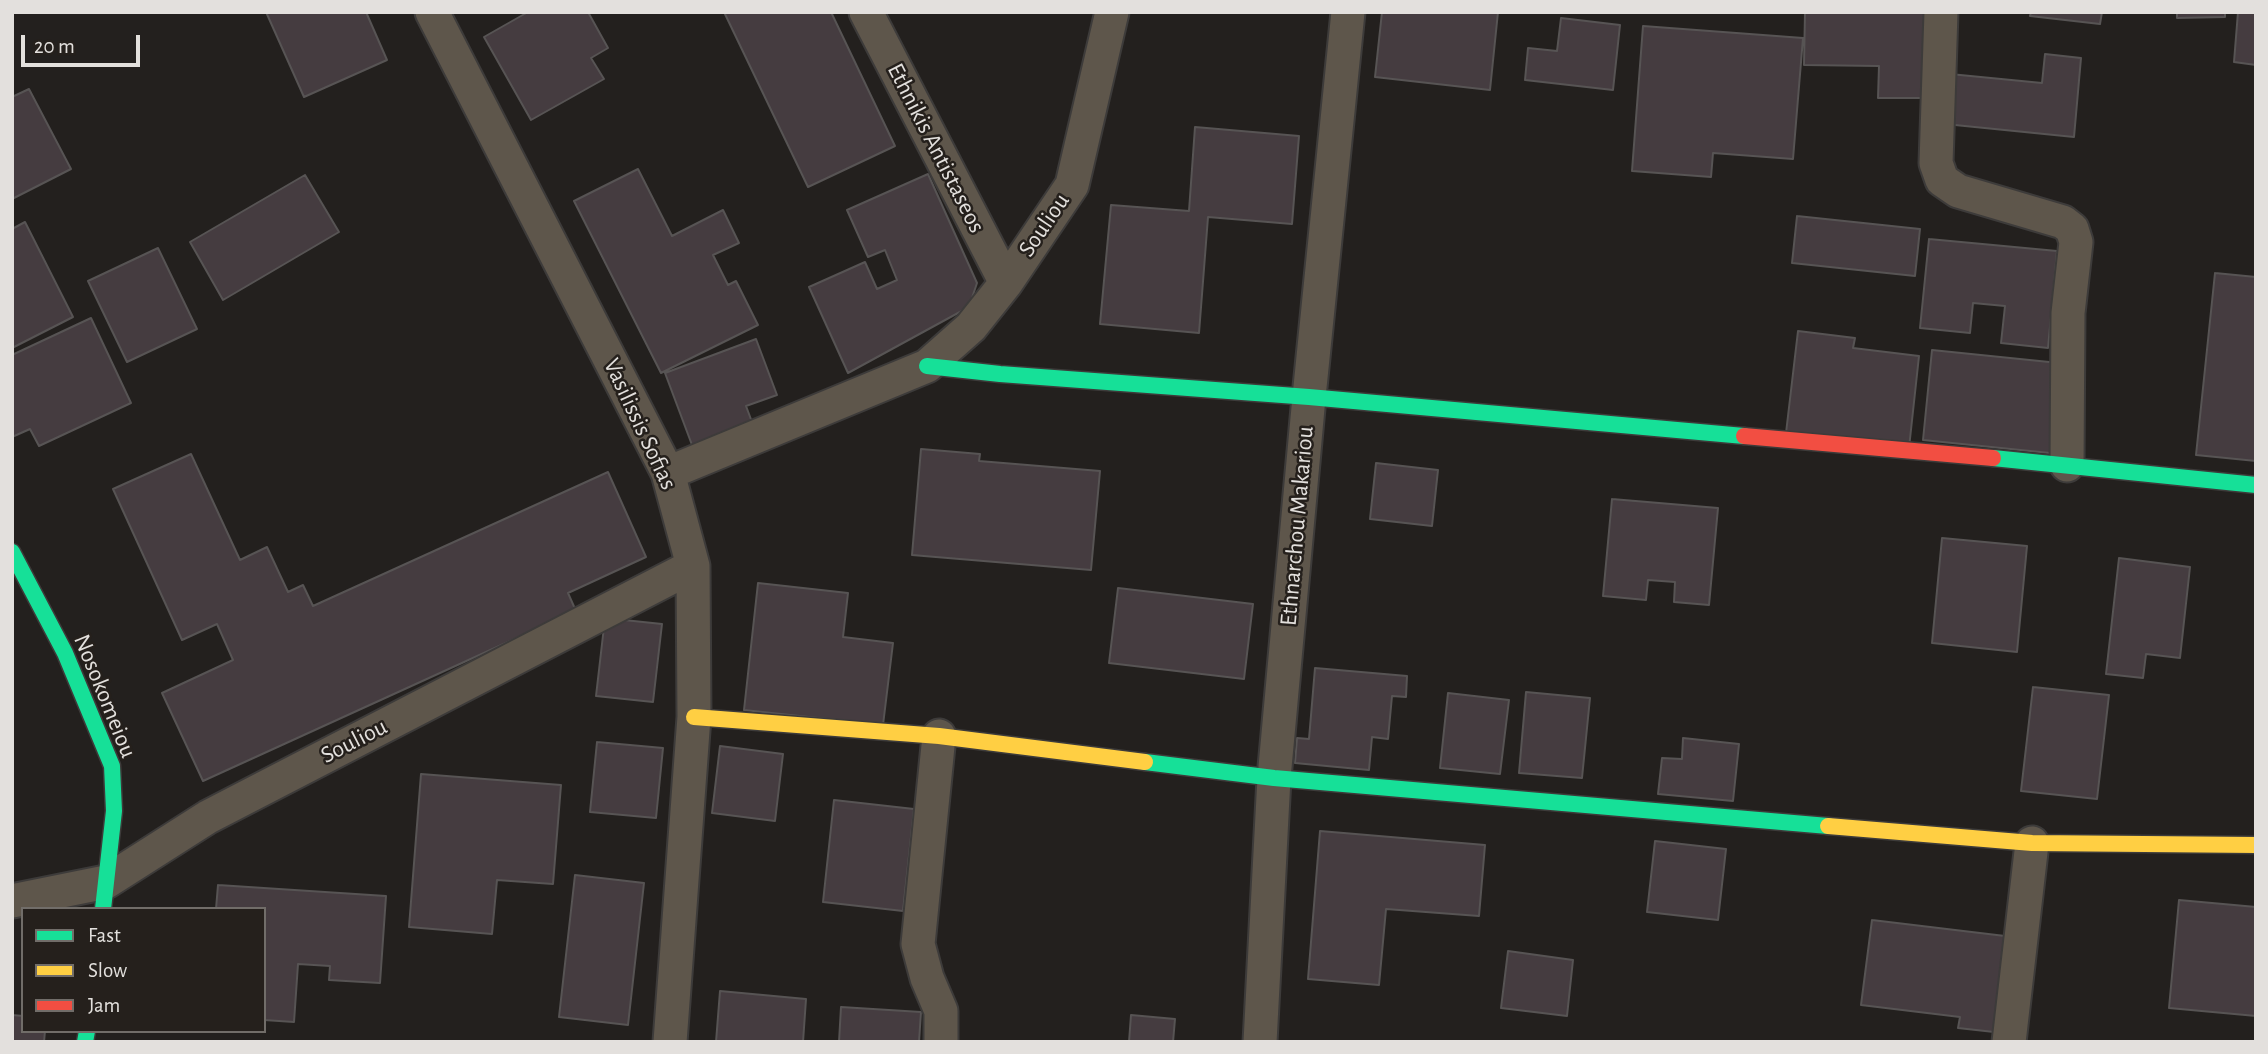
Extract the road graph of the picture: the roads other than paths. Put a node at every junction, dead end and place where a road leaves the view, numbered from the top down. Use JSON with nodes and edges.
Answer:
{"nodes":[{"id":1,"x":432,"y":12,"type":"edge"},
{"id":2,"x":866,"y":12,"type":"edge"},
{"id":3,"x":1112,"y":12,"type":"edge"},
{"id":4,"x":1348,"y":12,"type":"edge"},
{"id":5,"x":1941,"y":12,"type":"edge"},
{"id":6,"x":1006,"y":284,"type":"junction"},
{"id":7,"x":927,"y":366,"type":"junction"},
{"id":8,"x":1309,"y":397,"type":"junction"},
{"id":9,"x":2067,"y":465,"type":"junction"},
{"id":10,"x":668,"y":473,"type":"junction"},
{"id":11,"x":2256,"y":485,"type":"edge"},
{"id":12,"x":12,"y":552,"type":"edge"},
{"id":13,"x":693,"y":566,"type":"junction"},
{"id":14,"x":694,"y":718,"type":"junction"},
{"id":15,"x":939,"y":736,"type":"junction"},
{"id":16,"x":1274,"y":778,"type":"junction"},
{"id":17,"x":2032,"y":843,"type":"junction"},
{"id":18,"x":2256,"y":845,"type":"edge"},
{"id":19,"x":105,"y":895,"type":"edge"},
{"id":20,"x":12,"y":901,"type":"edge"},
{"id":21,"x":670,"y":1042,"type":"edge"},
{"id":22,"x":941,"y":1042,"type":"edge"},
{"id":23,"x":1261,"y":1042,"type":"edge"},
{"id":24,"x":2009,"y":1042,"type":"edge"}],
"edges":[{"from":1,"to":10,"type":"street","name":"Vasilissis Sofias"},
{"from":2,"to":6,"type":"street","name":"Ethnikis Antistaseos"},
{"from":3,"to":6,"type":"street","name":"Souliou"},
{"from":4,"to":8,"type":"street","name":"Ethnarchou Makariou"},
{"from":5,"to":9,"type":"street"},
{"from":6,"to":7,"type":"street","name":"Souliou"},
{"from":7,"to":8,"type":"street","name":"Souliou"},
{"from":7,"to":10,"type":"street","name":"Souliou"},
{"from":8,"to":9,"type":"street","name":"Souliou"},
{"from":8,"to":16,"type":"street","name":"Ethnarchou Makariou"},
{"from":9,"to":11,"type":"street","name":"Souliou"},
{"from":10,"to":13,"type":"street","name":"Vasilissis Sofias"},
{"from":12,"to":19,"type":"street","name":"Nosokomeiou"},
{"from":13,"to":14,"type":"street","name":"Vasilissis Sofias"},
{"from":13,"to":19,"type":"street","name":"Souliou"},
{"from":14,"to":15,"type":"street"},
{"from":14,"to":21,"type":"street","name":"Vasilissis Sofias"},
{"from":15,"to":16,"type":"street"},
{"from":15,"to":22,"type":"street"},
{"from":16,"to":17,"type":"street"},
{"from":16,"to":23,"type":"street","name":"Ethnarchou Makariou"},
{"from":17,"to":18,"type":"street"},
{"from":17,"to":24,"type":"street"},
{"from":19,"to":20,"type":"street","name":"Souliou"}]}
